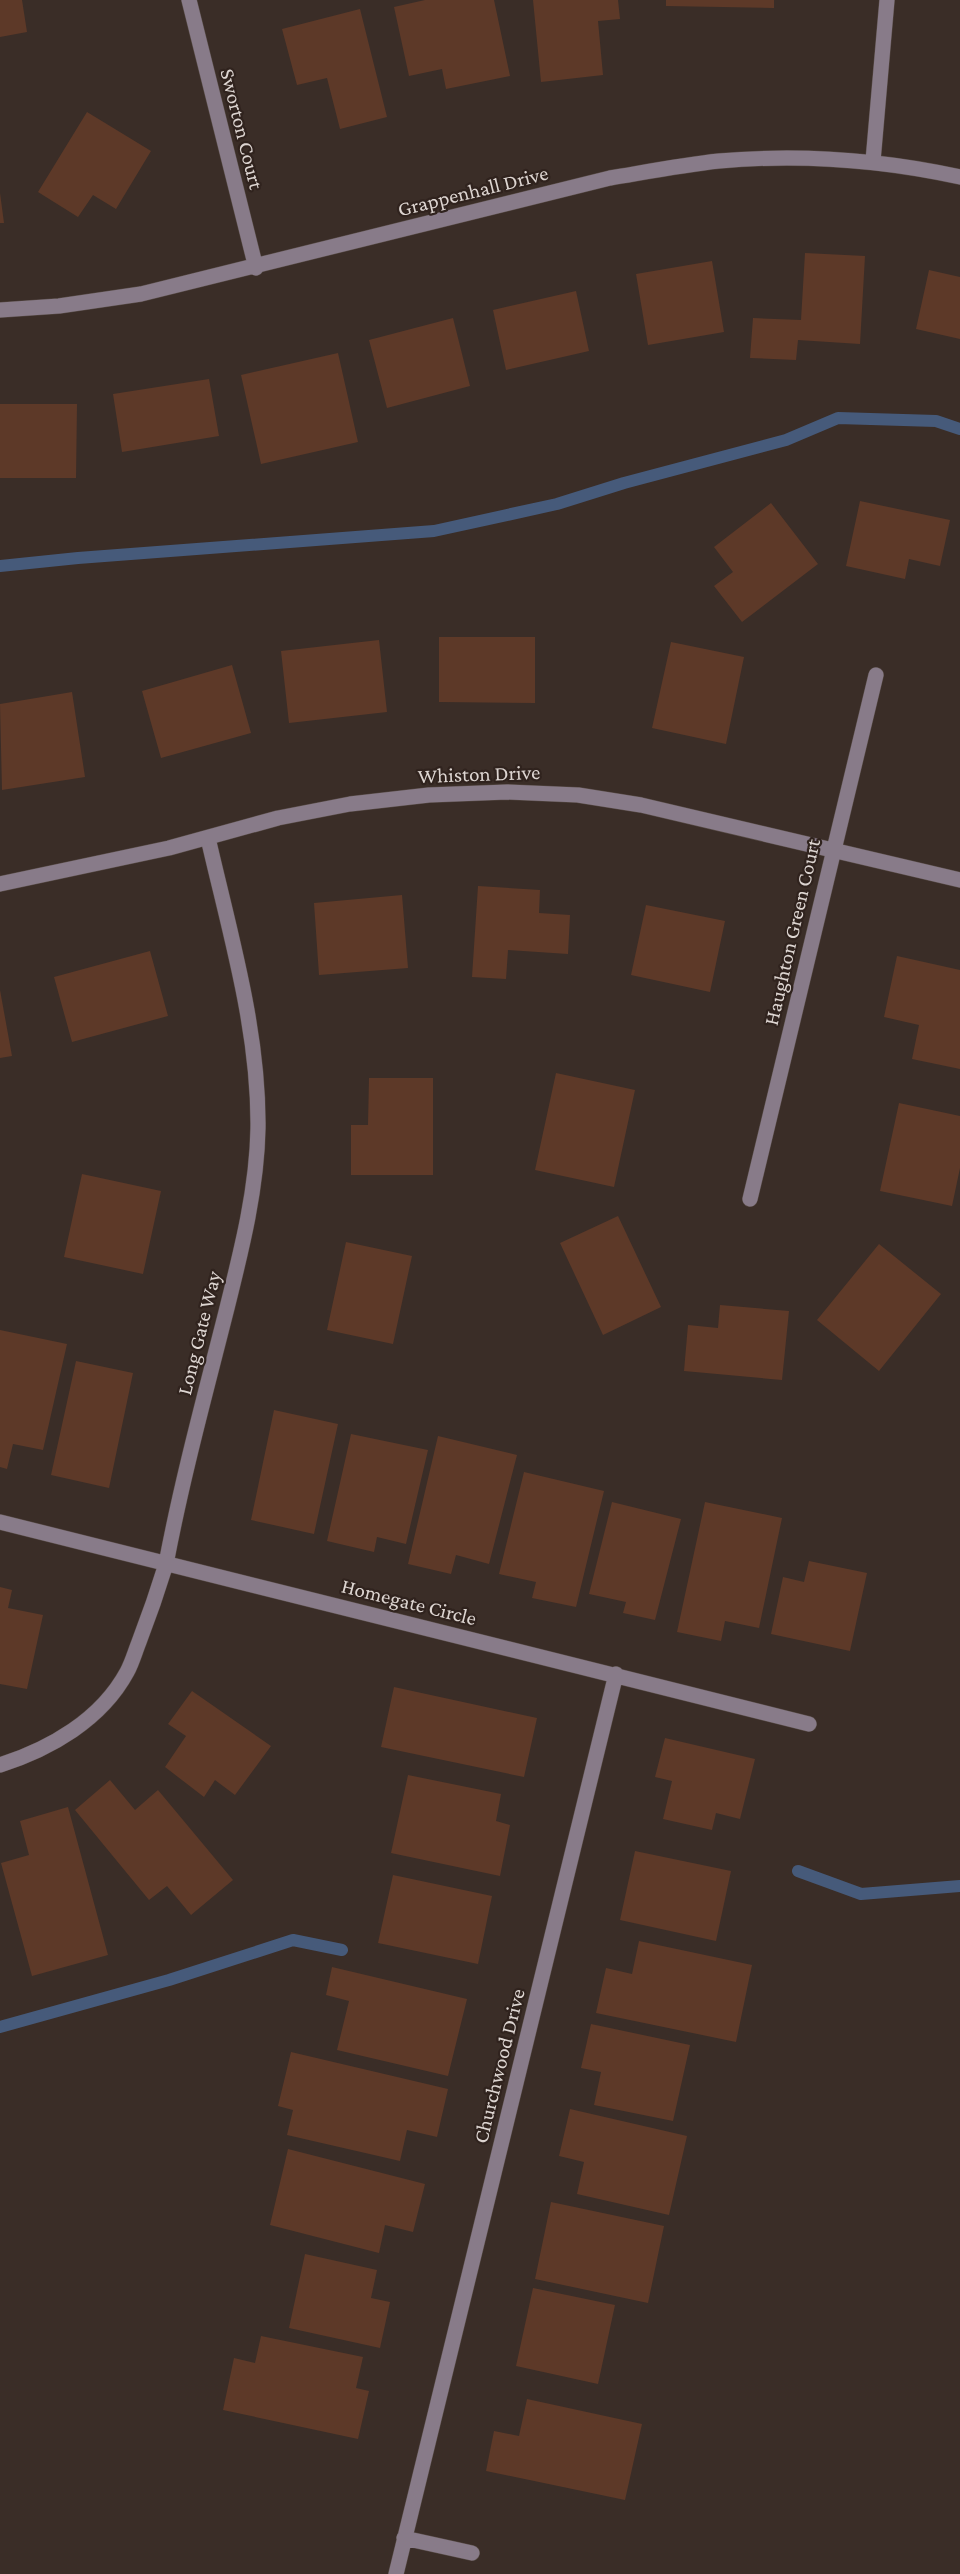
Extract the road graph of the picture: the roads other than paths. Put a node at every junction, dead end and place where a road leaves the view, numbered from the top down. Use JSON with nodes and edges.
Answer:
{"nodes":[{"id":1,"x":189,"y":0,"type":"edge"},
{"id":2,"x":887,"y":0,"type":"edge"},
{"id":3,"x":873,"y":161,"type":"junction"},
{"id":4,"x":960,"y":177,"type":"edge"},
{"id":5,"x":256,"y":267,"type":"junction"},
{"id":6,"x":0,"y":310,"type":"edge"},
{"id":7,"x":876,"y":675,"type":"dead end"},
{"id":8,"x":208,"y":838,"type":"junction"},
{"id":9,"x":833,"y":850,"type":"junction"},
{"id":10,"x":960,"y":880,"type":"edge"},
{"id":11,"x":0,"y":884,"type":"edge"},
{"id":12,"x":750,"y":1199,"type":"dead end"},
{"id":13,"x":0,"y":1522,"type":"edge"},
{"id":14,"x":166,"y":1564,"type":"junction"},
{"id":15,"x":616,"y":1674,"type":"junction"},
{"id":16,"x":809,"y":1724,"type":"dead end"},
{"id":17,"x":0,"y":1765,"type":"edge"},
{"id":18,"x":404,"y":2538,"type":"junction"},
{"id":19,"x":472,"y":2553,"type":"dead end"},
{"id":20,"x":396,"y":2574,"type":"edge"}],
"edges":[{"from":1,"to":5,"type":"street","name":"Sworton Court"},
{"from":2,"to":3,"type":"street"},
{"from":3,"to":4,"type":"street","name":"Grappenhall Drive"},
{"from":3,"to":5,"type":"street","name":"Grappenhall Drive"},
{"from":5,"to":6,"type":"street","name":"Grappenhall Drive"},
{"from":7,"to":9,"type":"street","name":"Haughton Green Court"},
{"from":8,"to":9,"type":"street","name":"Whiston Drive"},
{"from":8,"to":11,"type":"street","name":"Whiston Drive"},
{"from":8,"to":14,"type":"street","name":"Long Gate Way"},
{"from":9,"to":10,"type":"street","name":"Whiston Drive"},
{"from":9,"to":12,"type":"street","name":"Haughton Green Court"},
{"from":13,"to":14,"type":"street","name":"Homegate Circle"},
{"from":14,"to":15,"type":"street","name":"Homegate Circle"},
{"from":14,"to":17,"type":"street","name":"Long Gate Way"},
{"from":15,"to":16,"type":"street","name":"Homegate Circle"},
{"from":15,"to":18,"type":"street","name":"Churchwood Drive"},
{"from":18,"to":19,"type":"street"},
{"from":18,"to":20,"type":"street","name":"Churchwood Drive"}]}
